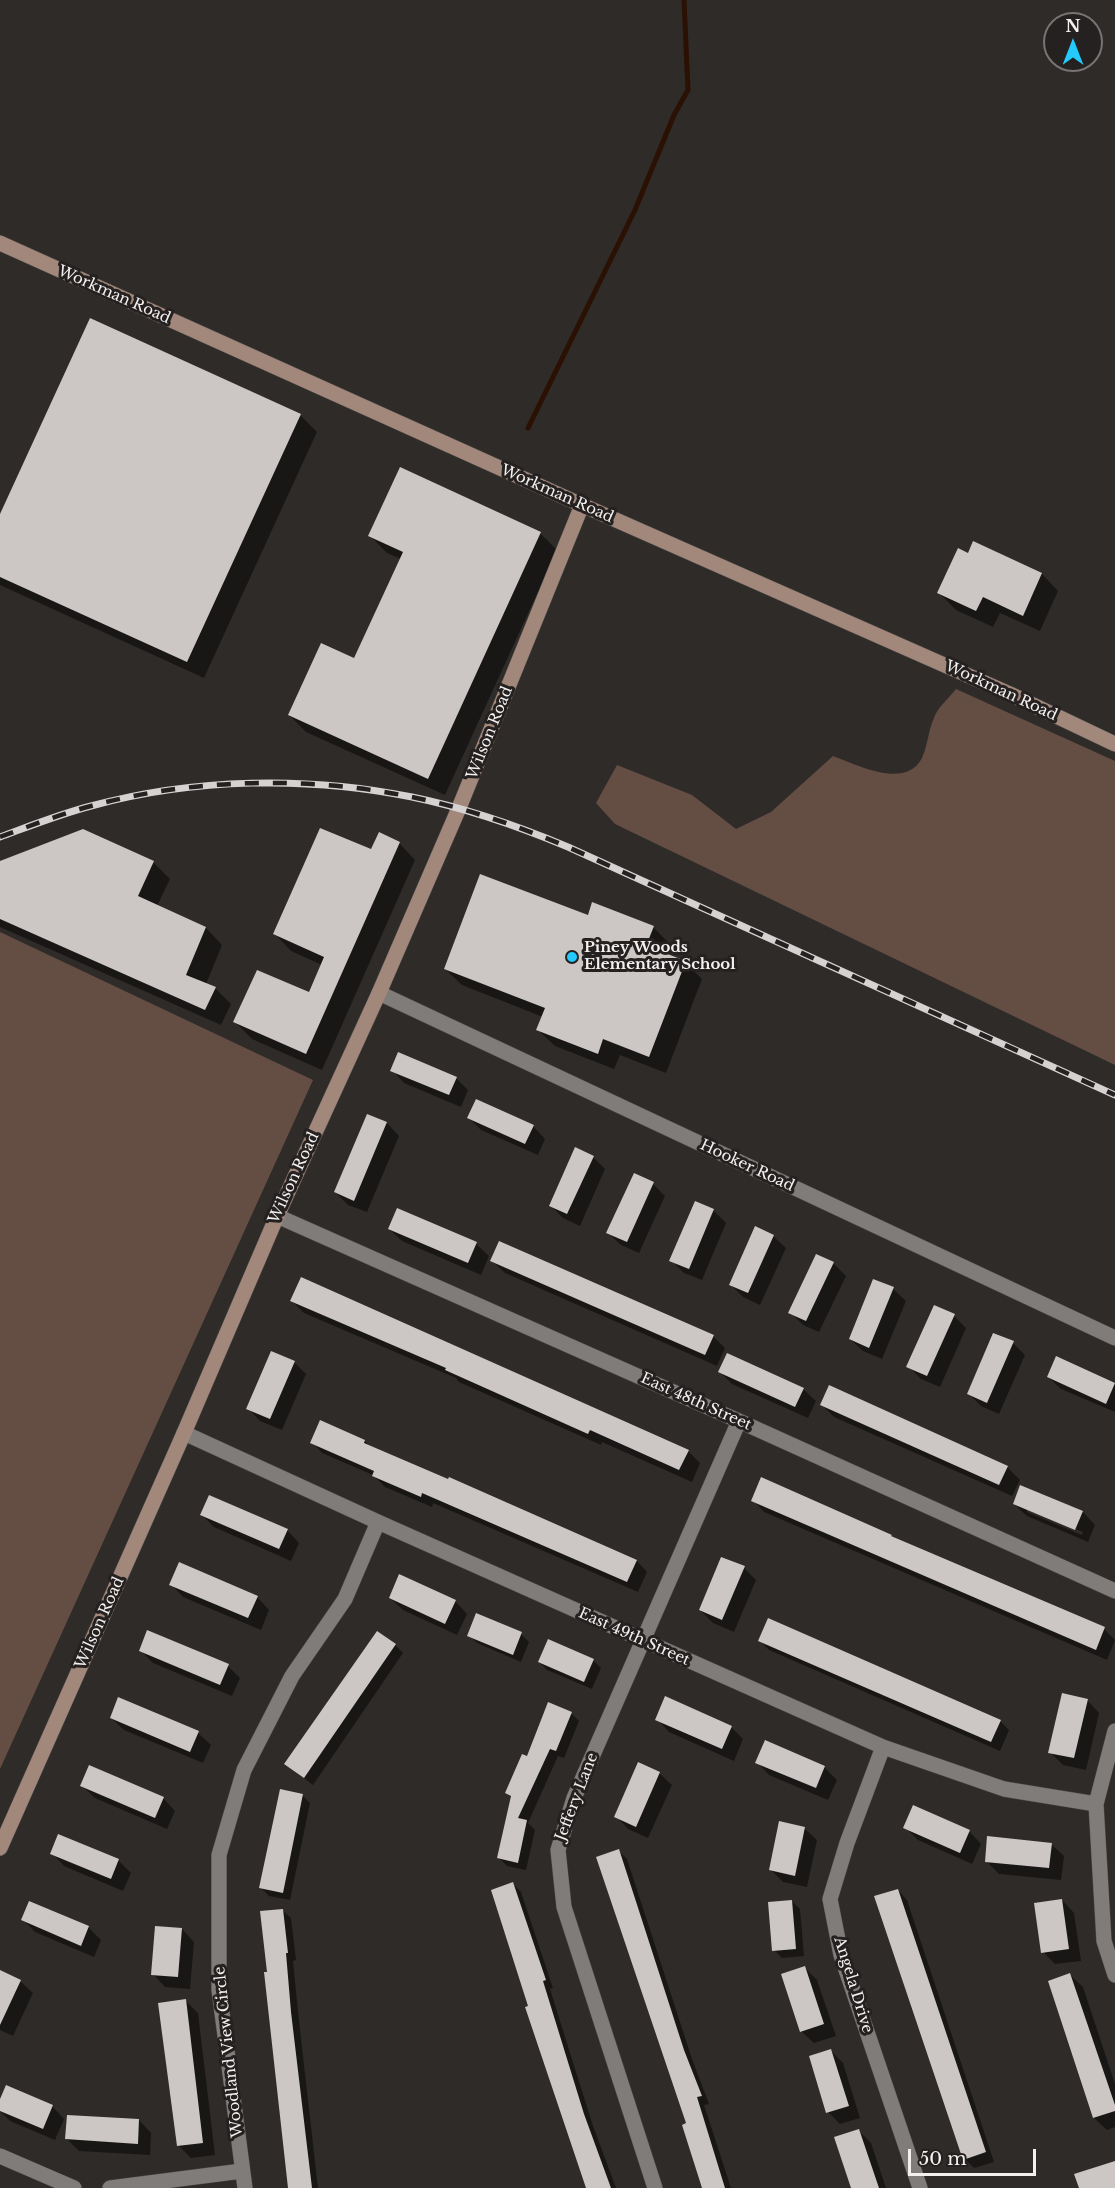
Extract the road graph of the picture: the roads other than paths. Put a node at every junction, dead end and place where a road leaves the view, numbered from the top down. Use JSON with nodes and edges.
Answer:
{"nodes":[{"id":1,"x":0,"y":243,"type":"edge"},
{"id":2,"x":582,"y":505,"type":"junction"},
{"id":3,"x":1115,"y":744,"type":"edge"},
{"id":4,"x":379,"y":993,"type":"junction"},
{"id":5,"x":277,"y":1216,"type":"junction"},
{"id":6,"x":1115,"y":1338,"type":"edge"},
{"id":7,"x":739,"y":1421,"type":"junction"},
{"id":8,"x":184,"y":1433,"type":"junction"},
{"id":9,"x":378,"y":1522,"type":"junction"},
{"id":10,"x":1115,"y":1591,"type":"edge"},
{"id":11,"x":642,"y":1641,"type":"junction"},
{"id":12,"x":1115,"y":1731,"type":"edge"},
{"id":13,"x":883,"y":1747,"type":"junction"},
{"id":14,"x":1096,"y":1804,"type":"junction"},
{"id":15,"x":0,"y":1848,"type":"edge"},
{"id":16,"x":1115,"y":1975,"type":"edge"},
{"id":17,"x":0,"y":2156,"type":"edge"},
{"id":18,"x":242,"y":2171,"type":"junction"},
{"id":19,"x":74,"y":2188,"type":"edge"},
{"id":20,"x":110,"y":2188,"type":"edge"},
{"id":21,"x":245,"y":2188,"type":"edge"},
{"id":22,"x":655,"y":2188,"type":"edge"},
{"id":23,"x":920,"y":2188,"type":"edge"}],
"edges":[{"from":1,"to":2,"type":"street","name":"Workman Road"},
{"from":2,"to":3,"type":"street","name":"Workman Road"},
{"from":2,"to":4,"type":"street","name":"Wilson Road"},
{"from":4,"to":5,"type":"street","name":"Wilson Road"},
{"from":4,"to":6,"type":"street","name":"Hooker Road"},
{"from":5,"to":7,"type":"street","name":"East 48th Street"},
{"from":5,"to":8,"type":"street","name":"Wilson Road"},
{"from":7,"to":10,"type":"street","name":"East 48th Street"},
{"from":7,"to":11,"type":"street","name":"Jeffery Lane"},
{"from":8,"to":9,"type":"street","name":"East 49th Street"},
{"from":8,"to":15,"type":"street","name":"Wilson Road"},
{"from":9,"to":11,"type":"street","name":"East 49th Street"},
{"from":9,"to":18,"type":"street","name":"Woodland View Circle"},
{"from":11,"to":13,"type":"street","name":"East 49th Street"},
{"from":11,"to":22,"type":"street","name":"Jeffery Lane"},
{"from":12,"to":14,"type":"street"},
{"from":13,"to":14,"type":"street","name":"East 49th Street"},
{"from":13,"to":23,"type":"street","name":"Angela Drive"},
{"from":14,"to":16,"type":"street"},
{"from":17,"to":19,"type":"street"},
{"from":18,"to":20,"type":"street"},
{"from":18,"to":21,"type":"street","name":"Woodland View Circle"}]}
